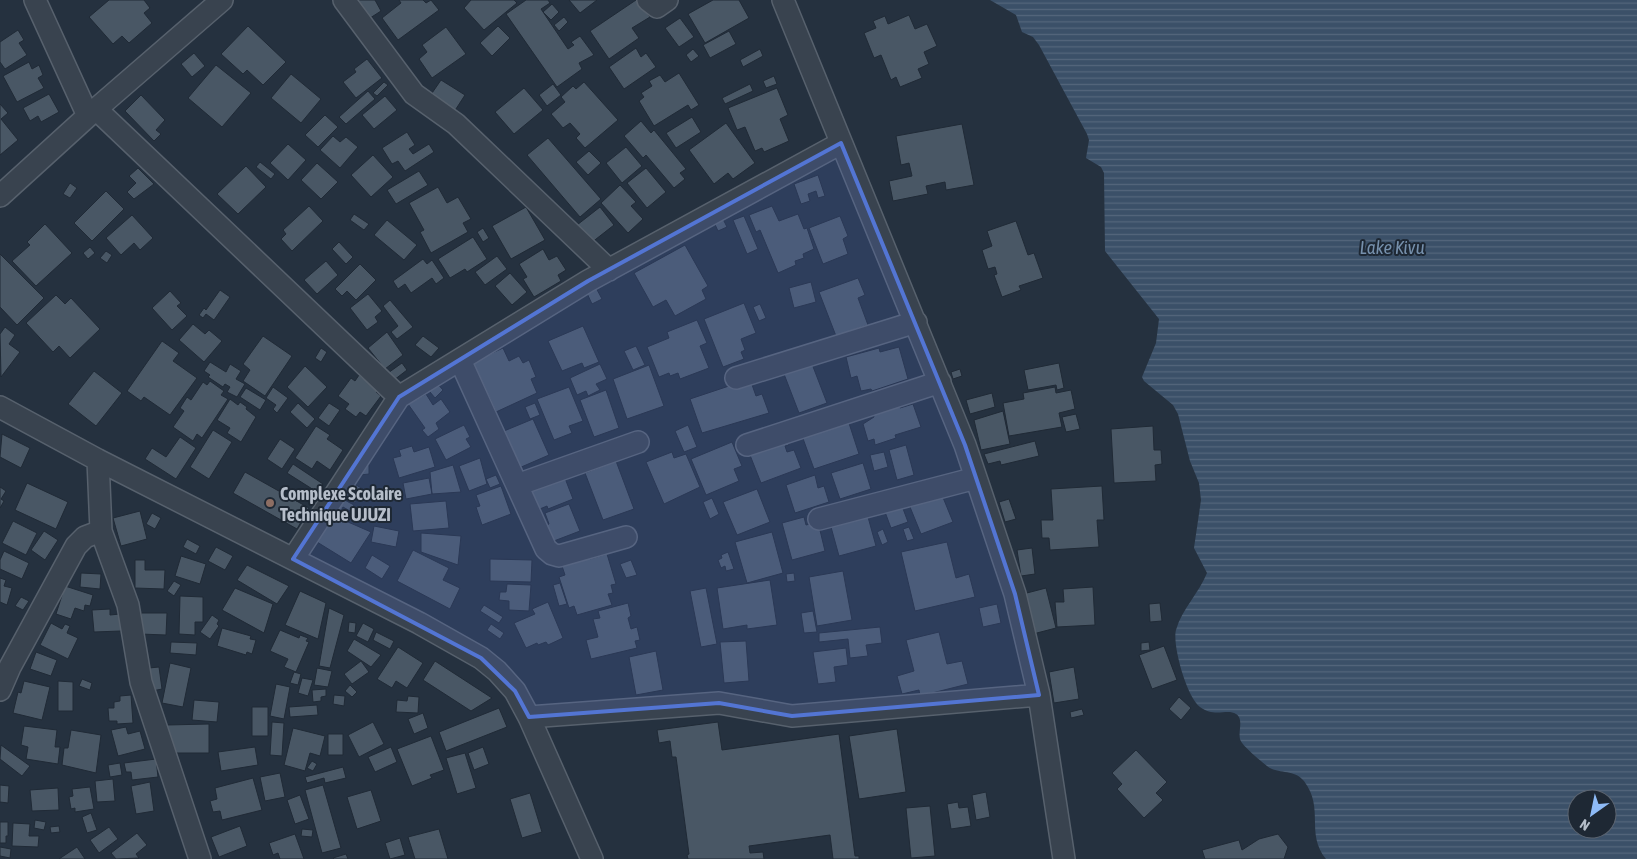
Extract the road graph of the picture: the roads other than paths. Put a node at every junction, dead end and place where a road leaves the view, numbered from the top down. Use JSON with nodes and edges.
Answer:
{"nodes":[{"id":1,"x":35,"y":0,"type":"edge"},
{"id":2,"x":222,"y":0,"type":"edge"},
{"id":3,"x":344,"y":0,"type":"edge"},
{"id":4,"x":648,"y":0,"type":"edge"},
{"id":5,"x":667,"y":0,"type":"edge"},
{"id":6,"x":784,"y":0,"type":"edge"},
{"id":7,"x":92,"y":112,"type":"junction"},
{"id":8,"x":841,"y":142,"type":"junction"},
{"id":9,"x":0,"y":196,"type":"edge"},
{"id":10,"x":609,"y":270,"type":"junction"},
{"id":11,"x":916,"y":322,"type":"junction"},
{"id":12,"x":460,"y":360,"type":"junction"},
{"id":13,"x":736,"y":378,"type":"dead end"},
{"id":14,"x":940,"y":382,"type":"junction"},
{"id":15,"x":399,"y":397,"type":"junction"},
{"id":16,"x":0,"y":406,"type":"edge"},
{"id":17,"x":638,"y":442,"type":"dead end"},
{"id":18,"x":747,"y":445,"type":"dead end"},
{"id":19,"x":98,"y":460,"type":"junction"},
{"id":20,"x":976,"y":478,"type":"junction"},
{"id":21,"x":517,"y":485,"type":"junction"},
{"id":22,"x":819,"y":519,"type":"dead end"},
{"id":23,"x":101,"y":531,"type":"junction"},
{"id":24,"x":626,"y":537,"type":"dead end"},
{"id":25,"x":293,"y":559,"type":"junction"},
{"id":26,"x":5,"y":665,"type":"edge"},
{"id":27,"x":0,"y":690,"type":"edge"},
{"id":28,"x":1039,"y":695,"type":"junction"},
{"id":29,"x":529,"y":717,"type":"junction"},
{"id":30,"x":200,"y":859,"type":"edge"},
{"id":31,"x":592,"y":859,"type":"edge"},
{"id":32,"x":1064,"y":859,"type":"edge"}],
"edges":[{"from":1,"to":7,"type":"street"},
{"from":2,"to":7,"type":"street"},
{"from":3,"to":10,"type":"street"},
{"from":4,"to":5,"type":"street"},
{"from":6,"to":8,"type":"street"},
{"from":7,"to":9,"type":"street"},
{"from":7,"to":15,"type":"street"},
{"from":8,"to":10,"type":"street"},
{"from":8,"to":11,"type":"street"},
{"from":10,"to":12,"type":"street"},
{"from":11,"to":13,"type":"street"},
{"from":11,"to":14,"type":"street"},
{"from":12,"to":15,"type":"street"},
{"from":12,"to":21,"type":"street"},
{"from":14,"to":18,"type":"street"},
{"from":14,"to":20,"type":"street"},
{"from":15,"to":25,"type":"street"},
{"from":16,"to":19,"type":"street"},
{"from":17,"to":21,"type":"street"},
{"from":19,"to":23,"type":"street"},
{"from":19,"to":25,"type":"street"},
{"from":20,"to":22,"type":"street"},
{"from":20,"to":28,"type":"street"},
{"from":21,"to":24,"type":"street"},
{"from":23,"to":26,"type":"street"},
{"from":23,"to":30,"type":"street"},
{"from":25,"to":29,"type":"street"},
{"from":26,"to":27,"type":"street"},
{"from":28,"to":29,"type":"street"},
{"from":28,"to":32,"type":"street"},
{"from":29,"to":31,"type":"street"}]}
